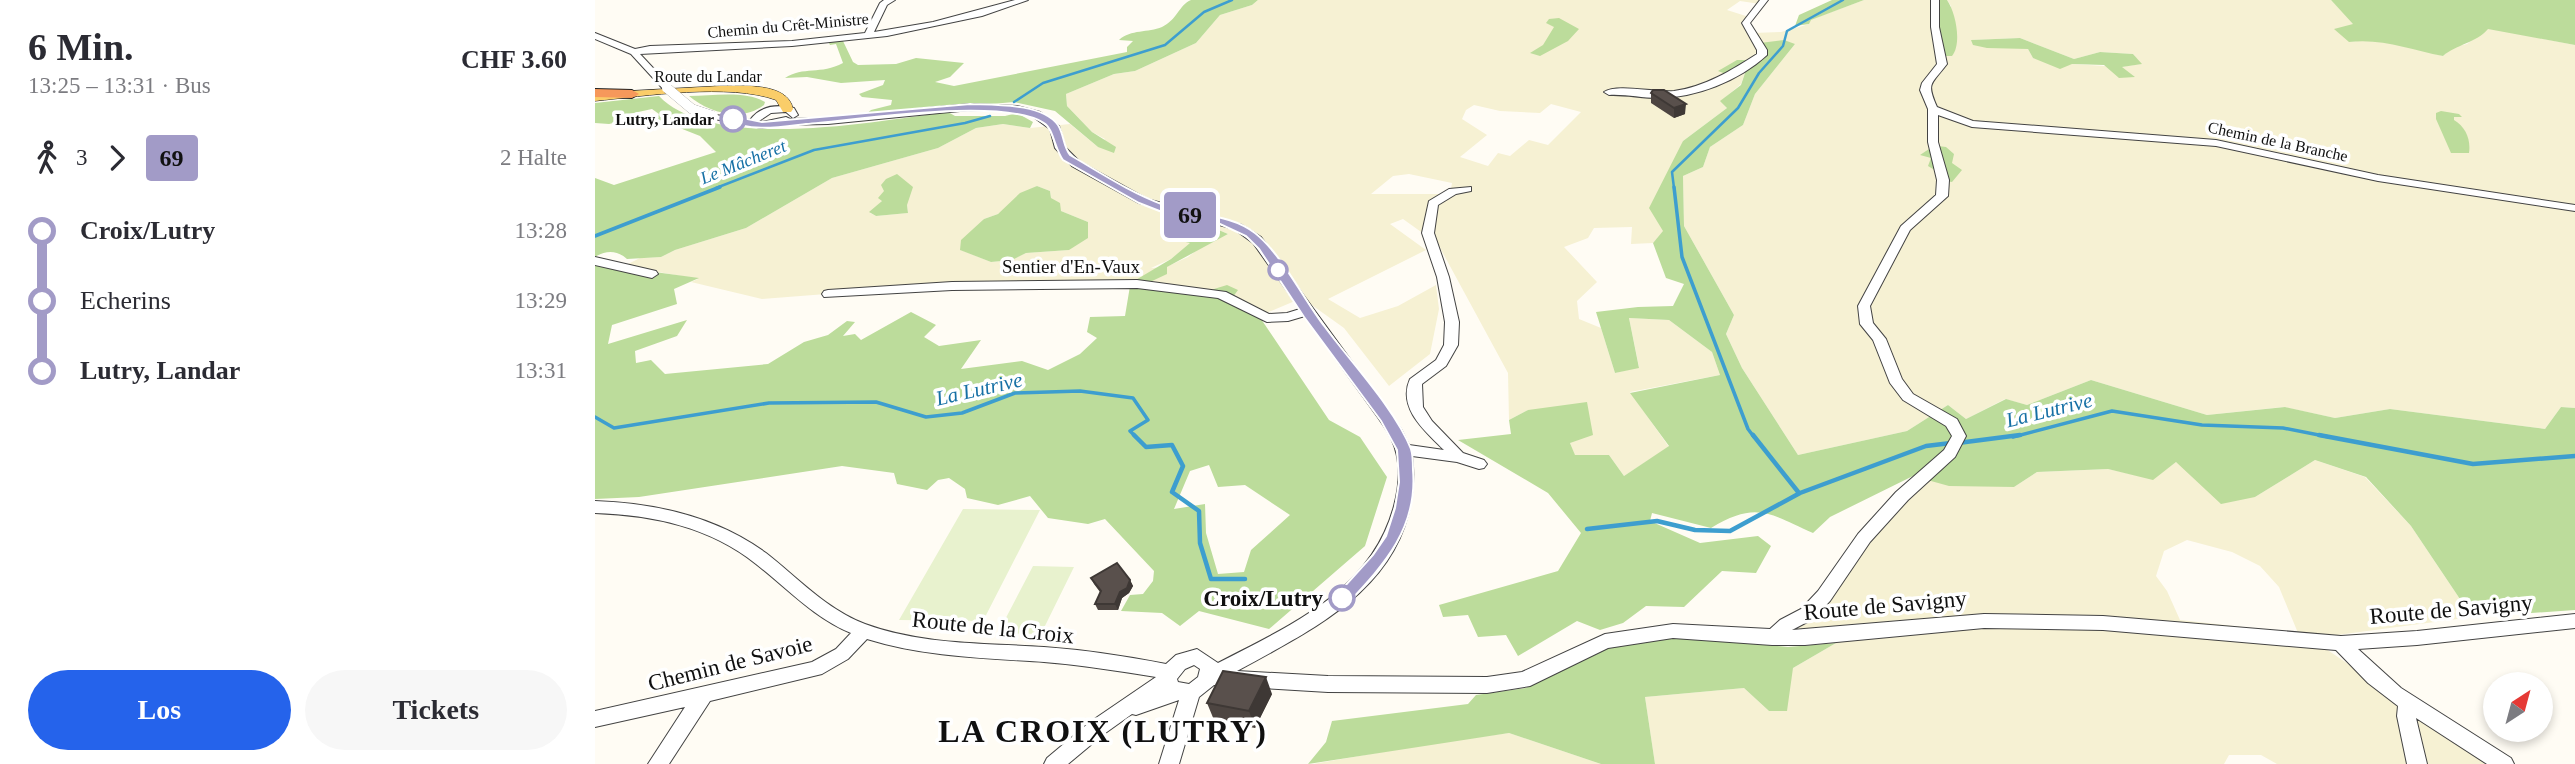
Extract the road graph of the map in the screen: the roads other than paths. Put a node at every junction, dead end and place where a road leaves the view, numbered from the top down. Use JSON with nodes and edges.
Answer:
{"nodes":[{"id":1,"x":891,"y":0,"type":"edge"},
{"id":2,"x":1024,"y":0,"type":"edge"},
{"id":3,"x":1764,"y":0,"type":"edge"},
{"id":4,"x":1935,"y":0,"type":"edge"},
{"id":5,"x":869,"y":34,"type":"junction"},
{"id":6,"x":595,"y":36,"type":"edge"},
{"id":7,"x":634,"y":52,"type":"junction"},
{"id":8,"x":1609,"y":92,"type":"dead end"},
{"id":9,"x":632,"y":94,"type":"joint"},
{"id":10,"x":595,"y":97,"type":"edge"},
{"id":11,"x":787,"y":108,"type":"junction"},
{"id":12,"x":1933,"y":109,"type":"junction"},
{"id":13,"x":770,"y":110,"type":"joint"},
{"id":14,"x":755,"y":119,"type":"junction"},
{"id":15,"x":818,"y":121,"type":"junction"},
{"id":16,"x":780,"y":122,"type":"junction"},
{"id":17,"x":1467,"y":189,"type":"dead end"},
{"id":18,"x":2575,"y":208,"type":"edge"},
{"id":19,"x":595,"y":261,"type":"edge"},
{"id":20,"x":652,"y":274,"type":"dead end"},
{"id":21,"x":828,"y":293,"type":"dead end"},
{"id":22,"x":1307,"y":311,"type":"junction"},
{"id":23,"x":1404,"y":450,"type":"junction"},
{"id":24,"x":1458,"y":457,"type":"junction"},
{"id":25,"x":1479,"y":464,"type":"dead end"},
{"id":26,"x":595,"y":507,"type":"edge"},
{"id":27,"x":2575,"y":621,"type":"edge"},
{"id":28,"x":864,"y":631,"type":"junction"},
{"id":29,"x":1772,"y":638,"type":"junction"},
{"id":30,"x":2341,"y":643,"type":"junction"},
{"id":31,"x":1208,"y":670,"type":"junction"},
{"id":32,"x":1177,"y":684,"type":"junction"},
{"id":33,"x":703,"y":696,"type":"junction"},
{"id":34,"x":2408,"y":700,"type":"junction"},
{"id":35,"x":595,"y":719,"type":"edge"},
{"id":36,"x":658,"y":764,"type":"edge"},
{"id":37,"x":1054,"y":764,"type":"edge"},
{"id":38,"x":1169,"y":764,"type":"edge"},
{"id":39,"x":2417,"y":764,"type":"edge"},
{"id":40,"x":2504,"y":764,"type":"edge"}],
"edges":[{"from":1,"to":5,"type":"street"},
{"from":2,"to":5,"type":"street","name":"Chemin du Crêt-Ministre"},
{"from":3,"to":8,"type":"street"},
{"from":4,"to":12,"type":"street"},
{"from":5,"to":7,"type":"street","name":"Chemin du Crêt-Ministre"},
{"from":6,"to":7,"type":"street"},
{"from":7,"to":14,"type":"street","bridge":true},
{"from":9,"to":10,"type":"highway"},
{"from":9,"to":11,"type":"main road","name":"Route du Landar"},
{"from":11,"to":13,"type":"main road","name":"Route du Landar"},
{"from":11,"to":15,"type":"street"},
{"from":11,"to":16,"type":"street"},
{"from":12,"to":18,"type":"street","name":"Chemin de la Branche"},
{"from":12,"to":29,"type":"street"},
{"from":13,"to":14,"type":"street"},
{"from":14,"to":16,"type":"street"},
{"from":15,"to":16,"type":"street"},
{"from":15,"to":22,"type":"street"},
{"from":17,"to":24,"type":"street"},
{"from":19,"to":20,"type":"street"},
{"from":21,"to":22,"type":"street","name":"Sentier d'En-Vaux"},
{"from":22,"to":23,"type":"street"},
{"from":23,"to":24,"type":"street"},
{"from":23,"to":31,"type":"street"},
{"from":24,"to":25,"type":"street"},
{"from":26,"to":28,"type":"street","name":"Route de la Croix"},
{"from":27,"to":30,"type":"street","name":"Route de Savigny"},
{"from":28,"to":32,"type":"street","name":"Route de la Croix"},
{"from":28,"to":33,"type":"street","name":"Chemin de Savoie"},
{"from":29,"to":30,"type":"street","name":"Route de Savigny"},
{"from":29,"to":31,"type":"street","name":"Route de Savigny"},
{"from":30,"to":34,"type":"street"},
{"from":31,"to":32,"type":"street"},
{"from":31,"to":32,"type":"street"},
{"from":32,"to":37,"type":"street"},
{"from":32,"to":38,"type":"street"},
{"from":33,"to":35,"type":"street","name":"Chemin de Savoie"},
{"from":33,"to":36,"type":"street"},
{"from":34,"to":39,"type":"street"},
{"from":34,"to":40,"type":"street"}]}
